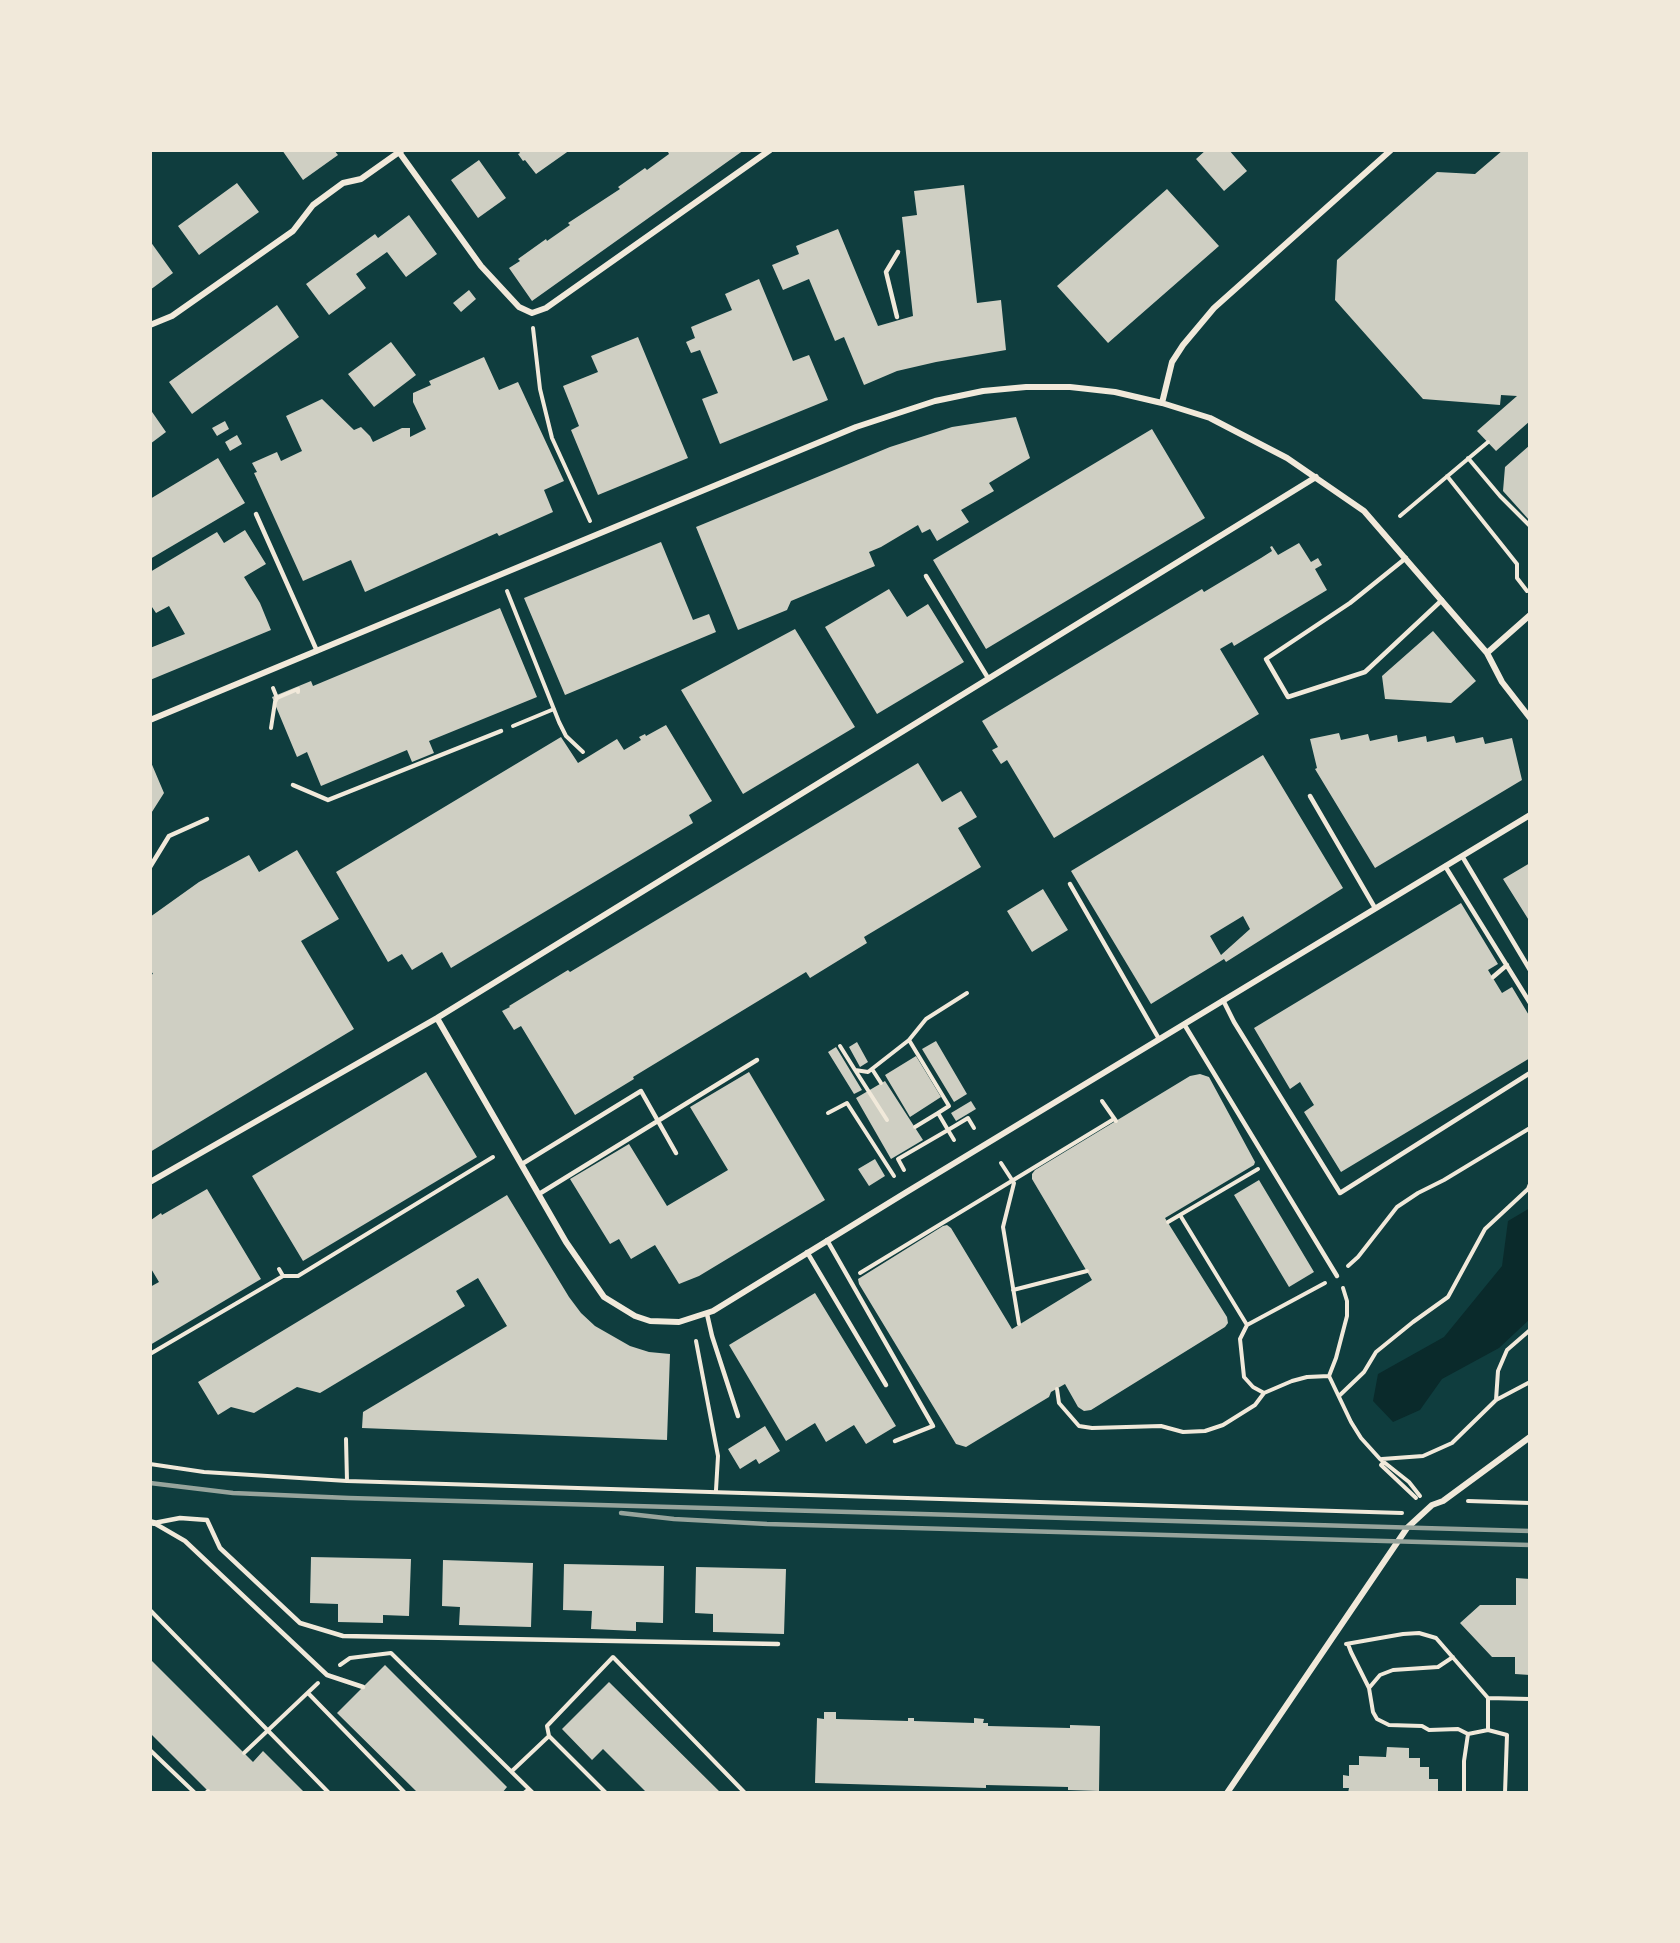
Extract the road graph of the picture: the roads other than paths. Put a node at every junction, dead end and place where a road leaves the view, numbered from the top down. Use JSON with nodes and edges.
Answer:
{"nodes":[{"id":1,"x":770,"y":150,"type":"edge"},
{"id":2,"x":1391,"y":150,"type":"edge"},
{"id":3,"x":401,"y":151,"type":"edge"},
{"id":4,"x":898,"y":252,"type":"dead end"},
{"id":5,"x":897,"y":318,"type":"dead end"},
{"id":6,"x":150,"y":324,"type":"edge"},
{"id":7,"x":1162,"y":403,"type":"junction"},
{"id":8,"x":1316,"y":477,"type":"junction"},
{"id":9,"x":256,"y":514,"type":"dead end"},
{"id":10,"x":1407,"y":558,"type":"junction"},
{"id":11,"x":926,"y":576,"type":"dead end"},
{"id":12,"x":1442,"y":600,"type":"junction"},
{"id":13,"x":1530,"y":615,"type":"edge"},
{"id":14,"x":317,"y":651,"type":"junction"},
{"id":15,"x":1487,"y":653,"type":"junction"},
{"id":16,"x":988,"y":678,"type":"junction"},
{"id":17,"x":1530,"y":718,"type":"edge"},
{"id":18,"x":150,"y":720,"type":"edge"},
{"id":19,"x":501,"y":731,"type":"road end"},
{"id":20,"x":293,"y":785,"type":"dead end"},
{"id":21,"x":1310,"y":796,"type":"dead end"},
{"id":22,"x":1530,"y":815,"type":"edge"},
{"id":23,"x":207,"y":819,"type":"dead end"},
{"id":24,"x":1462,"y":856,"type":"junction"},
{"id":25,"x":1445,"y":866,"type":"junction"},
{"id":26,"x":150,"y":867,"type":"edge"},
{"id":27,"x":1070,"y":884,"type":"dead end"},
{"id":28,"x":1375,"y":908,"type":"junction"},
{"id":29,"x":1507,"y":965,"type":"junction"},
{"id":30,"x":1530,"y":970,"type":"edge"},
{"id":31,"x":1493,"y":977,"type":"dead end"},
{"id":32,"x":1223,"y":1000,"type":"junction"},
{"id":33,"x":1530,"y":1003,"type":"edge"},
{"id":34,"x":437,"y":1017,"type":"junction"},
{"id":35,"x":1184,"y":1024,"type":"junction"},
{"id":36,"x":1159,"y":1039,"type":"junction"},
{"id":37,"x":757,"y":1060,"type":"dead end"},
{"id":38,"x":1530,"y":1073,"type":"edge"},
{"id":39,"x":657,"y":1122,"type":"junction"},
{"id":40,"x":676,"y":1153,"type":"dead end"},
{"id":41,"x":522,"y":1164,"type":"junction"},
{"id":42,"x":150,"y":1182,"type":"edge"},
{"id":43,"x":539,"y":1194,"type":"junction"},
{"id":44,"x":828,"y":1240,"type":"junction"},
{"id":45,"x":807,"y":1252,"type":"junction"},
{"id":46,"x":1337,"y":1276,"type":"road end"},
{"id":47,"x":707,"y":1314,"type":"junction"},
{"id":48,"x":886,"y":1385,"type":"dead end"},
{"id":49,"x":738,"y":1416,"type":"dead end"},
{"id":50,"x":1530,"y":1437,"type":"edge"},
{"id":51,"x":894,"y":1441,"type":"dead end"},
{"id":52,"x":152,"y":1523,"type":"edge"},
{"id":53,"x":778,"y":1644,"type":"dead end"},
{"id":54,"x":363,"y":1687,"type":"dead end"},
{"id":55,"x":1227,"y":1793,"type":"edge"}],
"edges":[{"from":1,"to":3,"type":"street"},
{"from":2,"to":7,"type":"street"},
{"from":3,"to":6,"type":"street"},
{"from":4,"to":5,"type":"lane"},
{"from":7,"to":8,"type":"street"},
{"from":7,"to":14,"type":"street"},
{"from":8,"to":10,"type":"street"},
{"from":8,"to":16,"type":"street"},
{"from":9,"to":14,"type":"lane"},
{"from":10,"to":12,"type":"street"},
{"from":10,"to":12,"type":"lane"},
{"from":11,"to":16,"type":"lane"},
{"from":12,"to":15,"type":"street"},
{"from":13,"to":15,"type":"street"},
{"from":14,"to":18,"type":"street"},
{"from":15,"to":17,"type":"street"},
{"from":16,"to":34,"type":"street"},
{"from":19,"to":20,"type":"lane"},
{"from":21,"to":28,"type":"lane"},
{"from":22,"to":24,"type":"street"},
{"from":23,"to":26,"type":"lane"},
{"from":24,"to":25,"type":"street"},
{"from":24,"to":30,"type":"lane"},
{"from":25,"to":28,"type":"street"},
{"from":25,"to":29,"type":"lane"},
{"from":27,"to":36,"type":"lane"},
{"from":28,"to":32,"type":"street"},
{"from":29,"to":31,"type":"lane"},
{"from":29,"to":33,"type":"lane"},
{"from":32,"to":35,"type":"street"},
{"from":32,"to":38,"type":"lane"},
{"from":34,"to":41,"type":"street"},
{"from":34,"to":42,"type":"street"},
{"from":35,"to":36,"type":"street"},
{"from":35,"to":46,"type":"lane"},
{"from":36,"to":44,"type":"street"},
{"from":37,"to":39,"type":"lane"},
{"from":39,"to":40,"type":"lane"},
{"from":39,"to":41,"type":"lane"},
{"from":39,"to":43,"type":"lane"},
{"from":41,"to":43,"type":"street"},
{"from":43,"to":47,"type":"street"},
{"from":44,"to":45,"type":"street"},
{"from":44,"to":51,"type":"lane"},
{"from":45,"to":47,"type":"street"},
{"from":45,"to":48,"type":"lane"},
{"from":47,"to":49,"type":"lane"},
{"from":50,"to":55,"type":"street"},
{"from":52,"to":53,"type":"lane"},
{"from":52,"to":54,"type":"lane"}]}
